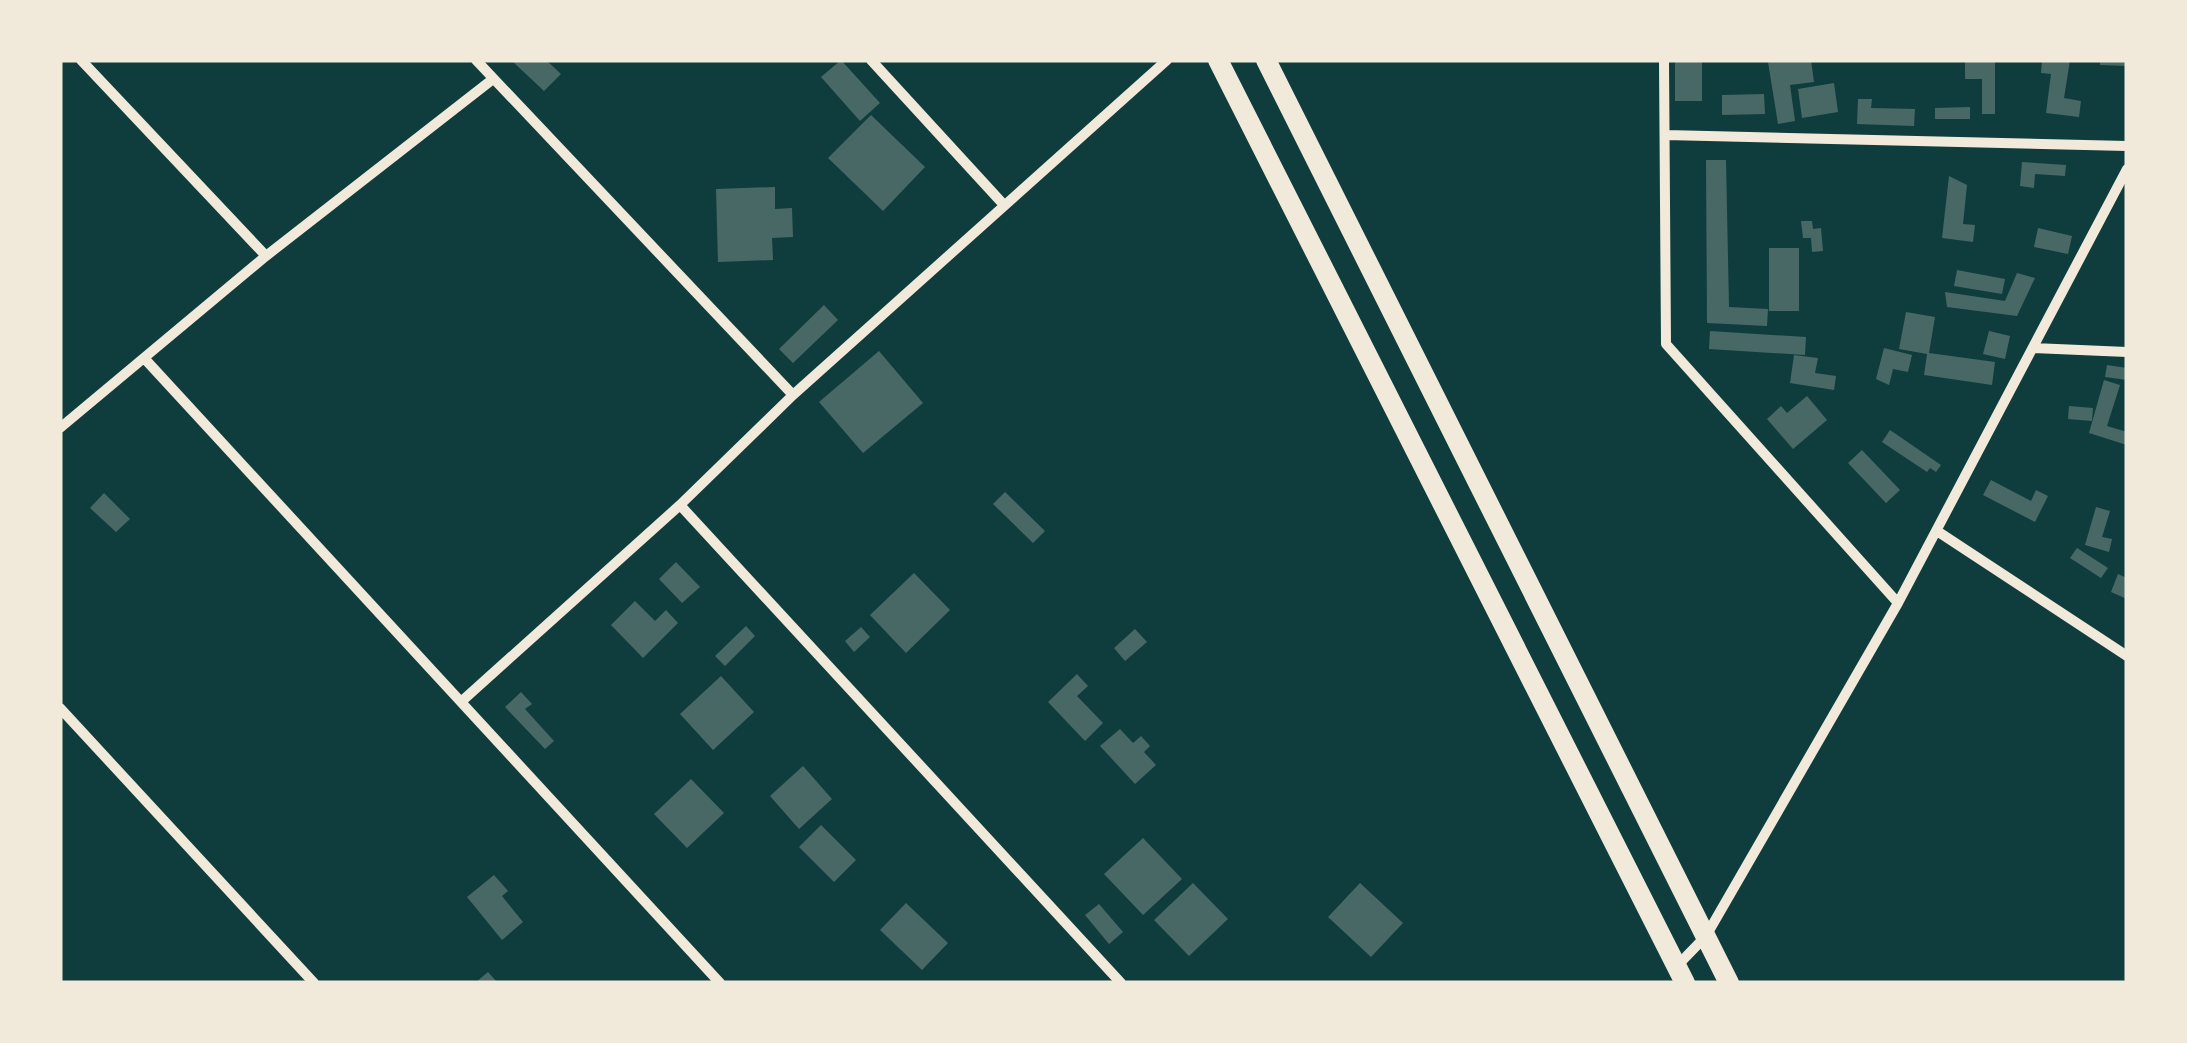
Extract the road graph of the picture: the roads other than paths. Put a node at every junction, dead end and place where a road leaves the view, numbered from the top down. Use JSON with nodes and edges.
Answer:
{"nodes":[{"id":1,"x":82,"y":60,"type":"edge"},
{"id":2,"x":476,"y":60,"type":"edge"},
{"id":3,"x":871,"y":60,"type":"edge"},
{"id":4,"x":1167,"y":60,"type":"edge"},
{"id":5,"x":1218,"y":60,"type":"edge"},
{"id":6,"x":1266,"y":60,"type":"edge"},
{"id":7,"x":1664,"y":60,"type":"edge"},
{"id":8,"x":493,"y":79,"type":"junction"},
{"id":9,"x":1666,"y":135,"type":"junction"},
{"id":10,"x":2127,"y":146,"type":"edge"},
{"id":11,"x":2127,"y":170,"type":"edge"},
{"id":12,"x":1004,"y":205,"type":"junction"},
{"id":13,"x":266,"y":256,"type":"junction"},
{"id":14,"x":2033,"y":348,"type":"junction"},
{"id":15,"x":2127,"y":352,"type":"edge"},
{"id":16,"x":144,"y":358,"type":"junction"},
{"id":17,"x":793,"y":395,"type":"junction"},
{"id":18,"x":60,"y":428,"type":"edge"},
{"id":19,"x":680,"y":505,"type":"junction"},
{"id":20,"x":1937,"y":531,"type":"junction"},
{"id":21,"x":1898,"y":603,"type":"junction"},
{"id":22,"x":2127,"y":656,"type":"edge"},
{"id":23,"x":462,"y":700,"type":"junction"},
{"id":24,"x":60,"y":708,"type":"edge"},
{"id":25,"x":1706,"y":936,"type":"junction"},
{"id":26,"x":1681,"y":975,"type":"edge"},
{"id":27,"x":314,"y":983,"type":"edge"},
{"id":28,"x":720,"y":983,"type":"edge"},
{"id":29,"x":1122,"y":983,"type":"edge"},
{"id":30,"x":1729,"y":983,"type":"edge"}],
"edges":[{"from":1,"to":13,"type":"street"},
{"from":2,"to":8,"type":"street"},
{"from":3,"to":12,"type":"street"},
{"from":4,"to":12,"type":"street"},
{"from":5,"to":26,"type":"main road"},
{"from":6,"to":25,"type":"main road"},
{"from":7,"to":9,"type":"street"},
{"from":8,"to":13,"type":"street"},
{"from":8,"to":17,"type":"street"},
{"from":9,"to":10,"type":"street"},
{"from":9,"to":21,"type":"street"},
{"from":11,"to":14,"type":"street"},
{"from":12,"to":17,"type":"street"},
{"from":13,"to":16,"type":"street"},
{"from":14,"to":15,"type":"street"},
{"from":14,"to":20,"type":"street"},
{"from":16,"to":18,"type":"street"},
{"from":16,"to":23,"type":"street"},
{"from":17,"to":19,"type":"street"},
{"from":19,"to":23,"type":"street"},
{"from":19,"to":29,"type":"street"},
{"from":20,"to":21,"type":"street"},
{"from":20,"to":22,"type":"street"},
{"from":21,"to":25,"type":"street"},
{"from":23,"to":28,"type":"street"},
{"from":24,"to":27,"type":"street"},
{"from":25,"to":26,"type":"street"},
{"from":25,"to":30,"type":"main road"}]}
